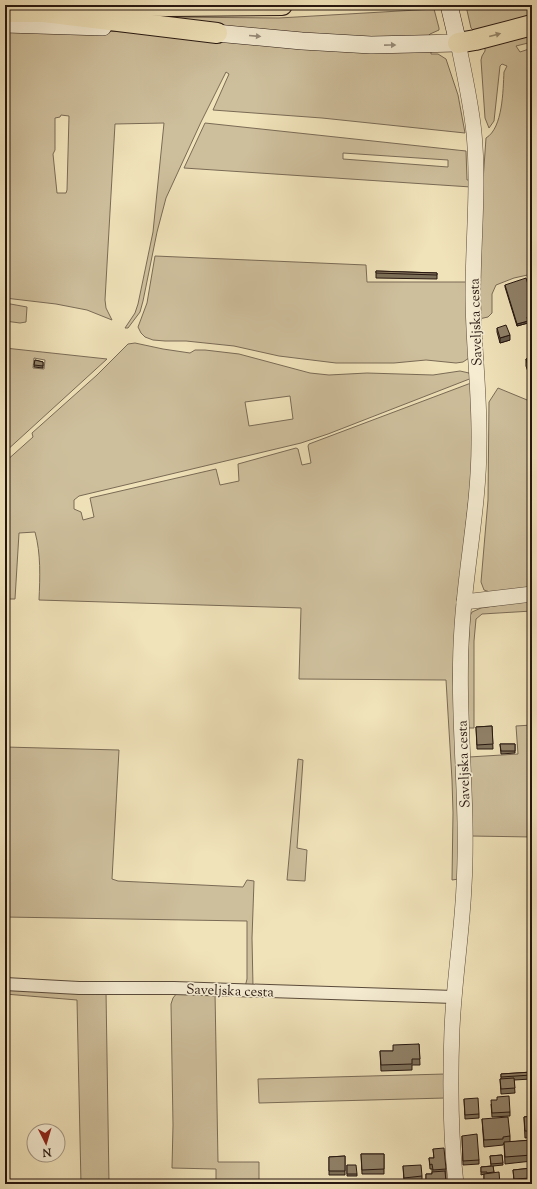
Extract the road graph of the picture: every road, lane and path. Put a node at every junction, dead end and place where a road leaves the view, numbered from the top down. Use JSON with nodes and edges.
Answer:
{"nodes":[{"id":1,"x":88,"y":5,"type":"edge"},
{"id":2,"x":282,"y":5,"type":"edge"},
{"id":3,"x":449,"y":5,"type":"edge"},
{"id":4,"x":5,"y":12,"type":"edge"},
{"id":5,"x":5,"y":24,"type":"edge"},
{"id":6,"x":532,"y":25,"type":"edge"},
{"id":7,"x":217,"y":33,"type":"junction"},
{"id":8,"x":456,"y":34,"type":"junction"},
{"id":9,"x":532,"y":594,"type":"edge"},
{"id":10,"x":464,"y":602,"type":"junction"},
{"id":11,"x":5,"y":984,"type":"edge"},
{"id":12,"x":454,"y":998,"type":"junction"},
{"id":13,"x":456,"y":1184,"type":"edge"}],
"edges":[{"from":1,"to":2,"type":"highway"},
{"from":3,"to":8,"type":"main road"},
{"from":4,"to":7,"type":"highway"},
{"from":5,"to":7,"type":"main road"},
{"from":8,"to":6,"type":"highway","one_way":true},
{"from":7,"to":8,"type":"main road","one_way":true},
{"from":8,"to":10,"type":"street","name":"Saveljska cesta"},
{"from":9,"to":10,"type":"street"},
{"from":10,"to":12,"type":"street","name":"Saveljska cesta"},
{"from":11,"to":12,"type":"street","name":"Saveljska cesta"},
{"from":12,"to":13,"type":"street","name":"Saveljska cesta"}]}
